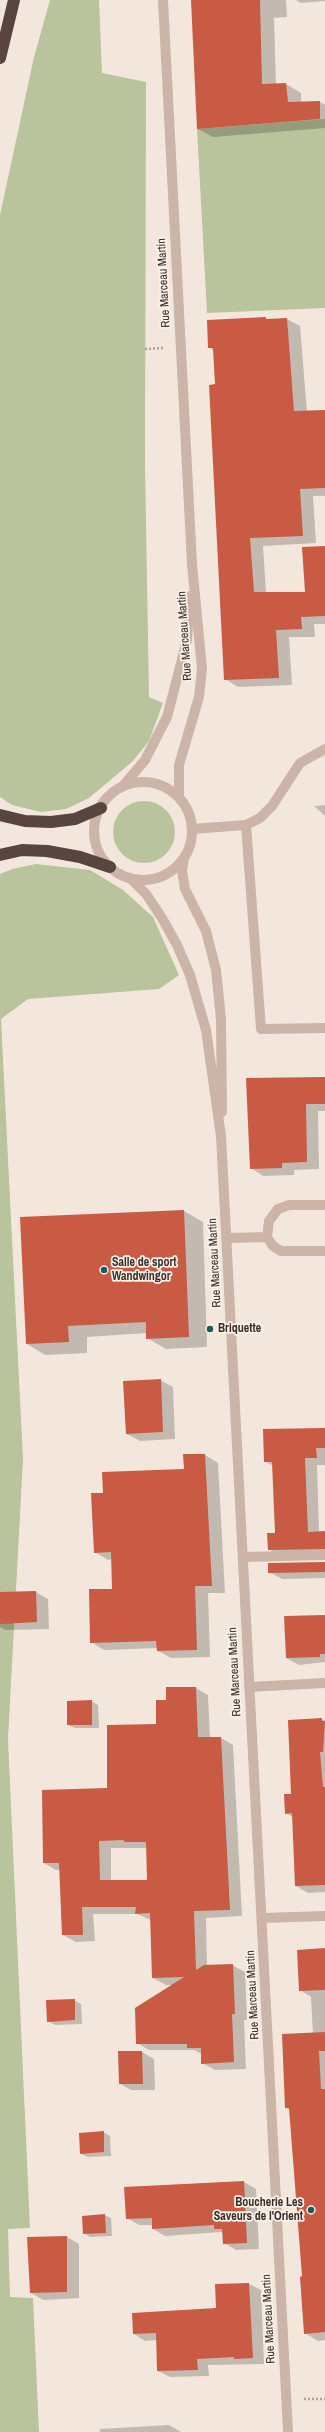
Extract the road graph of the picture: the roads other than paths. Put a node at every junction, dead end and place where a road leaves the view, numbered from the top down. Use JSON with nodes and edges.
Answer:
{"nodes":[{"id":1,"x":14,"y":0,"type":"edge"},
{"id":2,"x":163,"y":0,"type":"edge"},
{"id":3,"x":0,"y":58,"type":"edge"},
{"id":4,"x":192,"y":564,"type":"junction"},
{"id":5,"x":325,"y":749,"type":"edge"},
{"id":6,"x":123,"y":787,"type":"junction"},
{"id":7,"x":178,"y":798,"type":"junction"},
{"id":8,"x":101,"y":808,"type":"junction"},
{"id":9,"x":0,"y":815,"type":"edge"},
{"id":10,"x":246,"y":825,"type":"junction"},
{"id":11,"x":192,"y":829,"type":"junction"},
{"id":12,"x":0,"y":855,"type":"edge"},
{"id":13,"x":184,"y":858,"type":"junction"},
{"id":14,"x":110,"y":867,"type":"junction"},
{"id":15,"x":130,"y":878,"type":"junction"},
{"id":16,"x":325,"y":1028,"type":"edge"},
{"id":17,"x":221,"y":1136,"type":"junction"},
{"id":18,"x":325,"y":1205,"type":"edge"},
{"id":19,"x":267,"y":1237,"type":"junction"},
{"id":20,"x":227,"y":1238,"type":"junction"},
{"id":21,"x":325,"y":1251,"type":"edge"},
{"id":22,"x":325,"y":1555,"type":"edge"},
{"id":23,"x":242,"y":1557,"type":"junction"},
{"id":24,"x":325,"y":1683,"type":"edge"},
{"id":25,"x":249,"y":1687,"type":"junction"},
{"id":26,"x":325,"y":1916,"type":"edge"},
{"id":27,"x":262,"y":1918,"type":"junction"},
{"id":28,"x":288,"y":2432,"type":"edge"}],
"edges":[{"from":1,"to":3,"type":"highway"},
{"from":2,"to":4,"type":"street","name":"Rue Marceau Martin"},
{"from":4,"to":6,"type":"street","name":"Rue Marceau Martin"},
{"from":4,"to":7,"type":"street","name":"Rue Marceau Martin"},
{"from":5,"to":10,"type":"street"},
{"from":6,"to":7,"type":"street","name":"Rue Marceau Martin"},
{"from":6,"to":8,"type":"street","name":"Rue Marceau Martin"},
{"from":7,"to":11,"type":"street","name":"Rue Marceau Martin"},
{"from":8,"to":9,"type":"highway"},
{"from":8,"to":14,"type":"street","name":"Rue Marceau Martin"},
{"from":10,"to":11,"type":"street"},
{"from":10,"to":16,"type":"street"},
{"from":11,"to":13,"type":"street","name":"Rue Marceau Martin"},
{"from":12,"to":14,"type":"highway"},
{"from":13,"to":15,"type":"street","name":"Rue Marceau Martin"},
{"from":13,"to":17,"type":"street","name":"Rue Marceau Martin"},
{"from":14,"to":15,"type":"street","name":"Rue Marceau Martin"},
{"from":15,"to":17,"type":"street","name":"Rue Marceau Martin"},
{"from":17,"to":20,"type":"street","name":"Rue Marceau Martin"},
{"from":18,"to":19,"type":"street"},
{"from":19,"to":20,"type":"street"},
{"from":19,"to":21,"type":"street"},
{"from":20,"to":23,"type":"street","name":"Rue Marceau Martin"},
{"from":22,"to":23,"type":"street"},
{"from":23,"to":25,"type":"street","name":"Rue Marceau Martin"},
{"from":24,"to":25,"type":"street"},
{"from":25,"to":27,"type":"street","name":"Rue Marceau Martin"},
{"from":26,"to":27,"type":"street"},
{"from":27,"to":28,"type":"street","name":"Rue Marceau Martin"}]}
